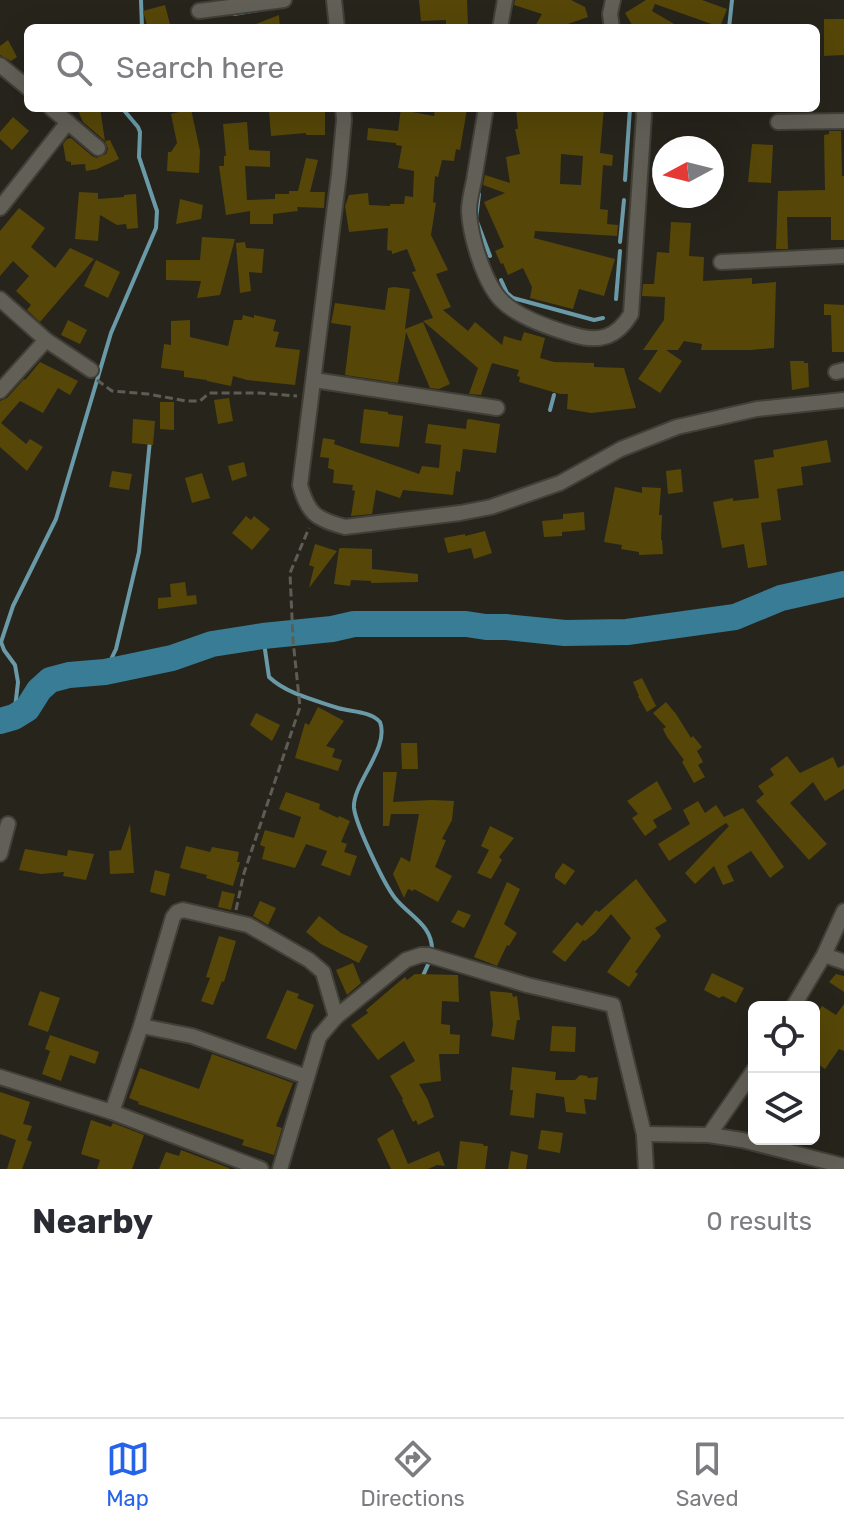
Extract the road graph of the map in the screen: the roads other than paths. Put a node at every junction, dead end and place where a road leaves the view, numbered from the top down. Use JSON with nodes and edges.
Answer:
{"nodes":[{"id":1,"x":284,"y":0,"type":"edge"},
{"id":2,"x":334,"y":0,"type":"edge"},
{"id":3,"x":505,"y":0,"type":"edge"},
{"id":4,"x":613,"y":0,"type":"edge"},
{"id":5,"x":199,"y":11,"type":"dead end"},
{"id":6,"x":337,"y":24,"type":"edge"},
{"id":7,"x":501,"y":24,"type":"edge"},
{"id":8,"x":611,"y":24,"type":"edge"},
{"id":9,"x":0,"y":65,"type":"edge"},
{"id":10,"x":24,"y":85,"type":"edge"},
{"id":11,"x":56,"y":112,"type":"edge"},
{"id":12,"x":343,"y":112,"type":"edge"},
{"id":13,"x":485,"y":112,"type":"edge"},
{"id":14,"x":644,"y":112,"type":"edge"},
{"id":15,"x":844,"y":121,"type":"edge"},
{"id":16,"x":68,"y":122,"type":"junction"},
{"id":17,"x":778,"y":122,"type":"dead end"},
{"id":18,"x":98,"y":148,"type":"dead end"},
{"id":19,"x":0,"y":208,"type":"edge"},
{"id":20,"x":844,"y":256,"type":"edge"},
{"id":21,"x":721,"y":262,"type":"dead end"},
{"id":22,"x":0,"y":299,"type":"edge"},
{"id":23,"x":46,"y":340,"type":"junction"},
{"id":24,"x":91,"y":370,"type":"road end"},
{"id":25,"x":314,"y":380,"type":"junction"},
{"id":26,"x":0,"y":391,"type":"edge"},
{"id":27,"x":844,"y":400,"type":"edge"},
{"id":28,"x":497,"y":408,"type":"dead end"},
{"id":29,"x":8,"y":824,"type":"dead end"},
{"id":30,"x":0,"y":854,"type":"edge"},
{"id":31,"x":844,"y":911,"type":"edge"},
{"id":32,"x":824,"y":955,"type":"junction"},
{"id":33,"x":844,"y":962,"type":"edge"},
{"id":34,"x":797,"y":1001,"type":"edge"},
{"id":35,"x":336,"y":1017,"type":"junction"},
{"id":36,"x":141,"y":1026,"type":"junction"},
{"id":37,"x":752,"y":1073,"type":"edge"},
{"id":38,"x":0,"y":1077,"type":"edge"},
{"id":39,"x":307,"y":1077,"type":"junction"},
{"id":40,"x":112,"y":1112,"type":"junction"},
{"id":41,"x":644,"y":1134,"type":"junction"},
{"id":42,"x":709,"y":1135,"type":"junction"},
{"id":43,"x":844,"y":1166,"type":"edge"},
{"id":44,"x":261,"y":1169,"type":"edge"},
{"id":45,"x":280,"y":1169,"type":"edge"},
{"id":46,"x":646,"y":1169,"type":"edge"}],
"edges":[{"from":1,"to":5,"type":"street"},
{"from":2,"to":6,"type":"street"},
{"from":3,"to":7,"type":"street"},
{"from":4,"to":8,"type":"street"},
{"from":9,"to":10,"type":"street"},
{"from":11,"to":16,"type":"street"},
{"from":12,"to":25,"type":"street"},
{"from":13,"to":14,"type":"street"},
{"from":15,"to":17,"type":"street"},
{"from":16,"to":18,"type":"street"},
{"from":16,"to":19,"type":"street"},
{"from":20,"to":21,"type":"street"},
{"from":22,"to":23,"type":"street"},
{"from":23,"to":24,"type":"street"},
{"from":23,"to":26,"type":"street"},
{"from":25,"to":27,"type":"street"},
{"from":25,"to":28,"type":"street"},
{"from":29,"to":30,"type":"street"},
{"from":31,"to":32,"type":"street"},
{"from":32,"to":33,"type":"street"},
{"from":32,"to":34,"type":"street"},
{"from":35,"to":36,"type":"street"},
{"from":35,"to":39,"type":"street"},
{"from":35,"to":41,"type":"street"},
{"from":36,"to":39,"type":"street"},
{"from":36,"to":40,"type":"street"},
{"from":37,"to":42,"type":"street"},
{"from":38,"to":40,"type":"street"},
{"from":39,"to":45,"type":"street"},
{"from":40,"to":44,"type":"street"},
{"from":41,"to":42,"type":"street"},
{"from":41,"to":46,"type":"street"},
{"from":42,"to":43,"type":"street"}]}
